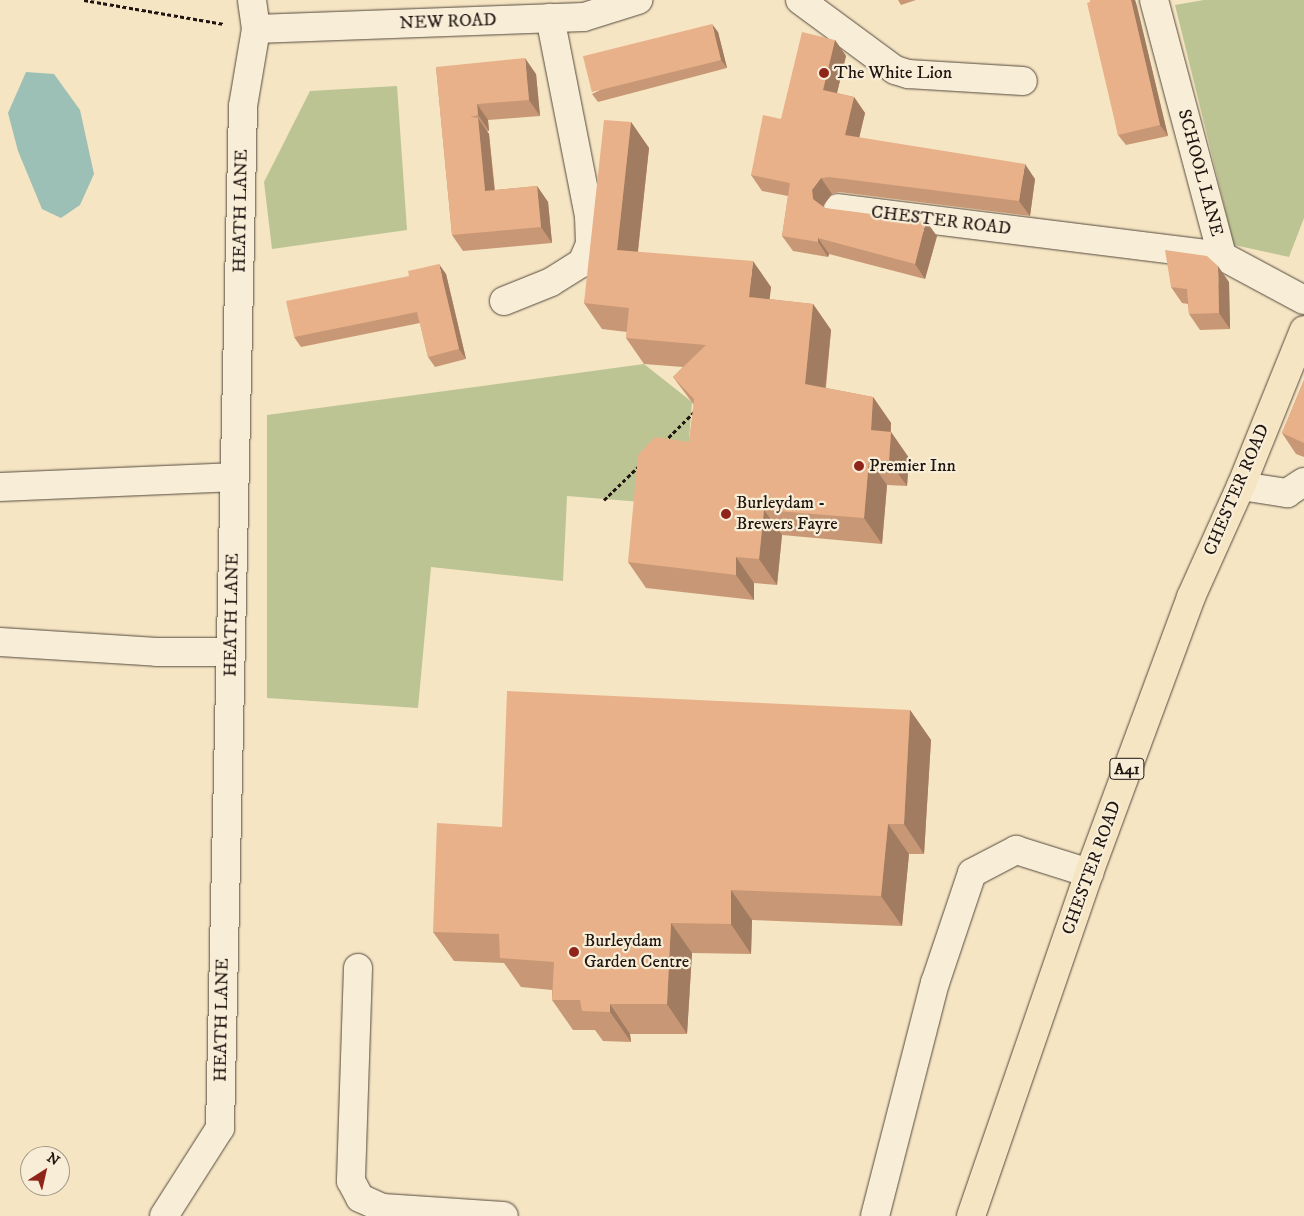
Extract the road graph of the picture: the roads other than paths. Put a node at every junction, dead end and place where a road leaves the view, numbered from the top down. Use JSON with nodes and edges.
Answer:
{"nodes":[{"id":1,"x":252,"y":0,"type":"edge"},
{"id":2,"x":638,"y":0,"type":"edge"},
{"id":3,"x":800,"y":0,"type":"edge"},
{"id":4,"x":1158,"y":1,"type":"edge"},
{"id":5,"x":550,"y":18,"type":"junction"},
{"id":6,"x":256,"y":29,"type":"junction"},
{"id":7,"x":1022,"y":81,"type":"dead end"},
{"id":8,"x":838,"y":208,"type":"edge"},
{"id":9,"x":1222,"y":256,"type":"junction"},
{"id":10,"x":1304,"y":300,"type":"edge"},
{"id":11,"x":504,"y":301,"type":"dead end"},
{"id":12,"x":1304,"y":330,"type":"edge"},
{"id":13,"x":235,"y":477,"type":"junction"},
{"id":14,"x":1304,"y":482,"type":"edge"},
{"id":15,"x":1241,"y":486,"type":"junction"},
{"id":16,"x":0,"y":487,"type":"edge"},
{"id":17,"x":0,"y":642,"type":"edge"},
{"id":18,"x":231,"y":652,"type":"junction"},
{"id":19,"x":1089,"y":873,"type":"junction"},
{"id":20,"x":358,"y":968,"type":"dead end"},
{"id":21,"x":164,"y":1216,"type":"edge"},
{"id":22,"x":504,"y":1216,"type":"edge"},
{"id":23,"x":875,"y":1216,"type":"edge"},
{"id":24,"x":971,"y":1216,"type":"edge"}],
"edges":[{"from":1,"to":6,"type":"street","name":"HEATH LANE"},
{"from":2,"to":5,"type":"street","name":"NEW ROAD"},
{"from":3,"to":7,"type":"street"},
{"from":4,"to":9,"type":"street","name":"SCHOOL LANE"},
{"from":5,"to":6,"type":"street","name":"NEW ROAD"},
{"from":5,"to":11,"type":"street"},
{"from":6,"to":13,"type":"street","name":"HEATH LANE"},
{"from":8,"to":9,"type":"street","name":"CHESTER ROAD"},
{"from":9,"to":10,"type":"street","name":"SCHOOL LANE"},
{"from":12,"to":15,"type":"main road","name":"CHESTER ROAD","number":"A41"},
{"from":13,"to":16,"type":"street"},
{"from":13,"to":18,"type":"street","name":"HEATH LANE"},
{"from":14,"to":15,"type":"street"},
{"from":15,"to":19,"type":"main road","name":"CHESTER ROAD","number":"A41"},
{"from":17,"to":18,"type":"street"},
{"from":18,"to":21,"type":"street","name":"HEATH LANE"},
{"from":19,"to":23,"type":"street"},
{"from":19,"to":24,"type":"main road","name":"CHESTER ROAD","number":"A41"},
{"from":20,"to":22,"type":"street"}]}
